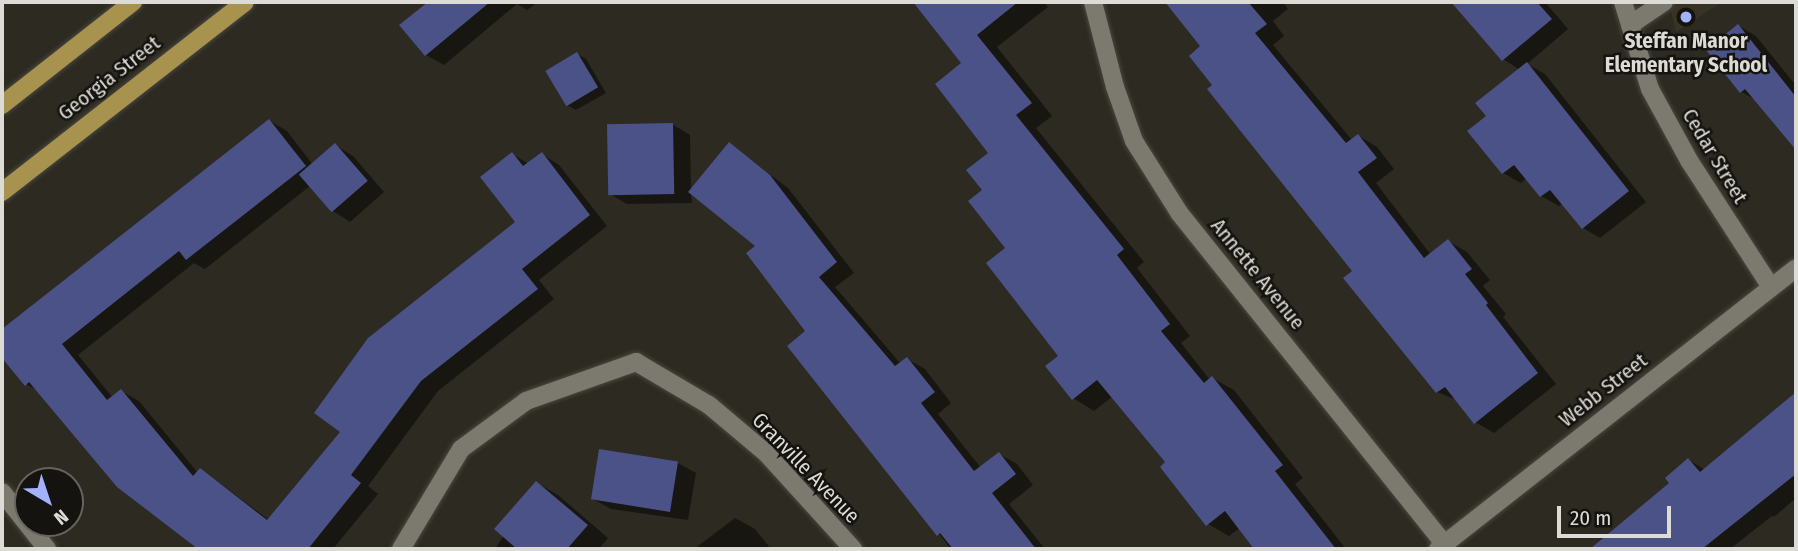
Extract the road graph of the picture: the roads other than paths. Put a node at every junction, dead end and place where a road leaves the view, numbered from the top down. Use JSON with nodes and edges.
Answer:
{"nodes":[{"id":1,"x":133,"y":2,"type":"edge"},
{"id":2,"x":244,"y":2,"type":"edge"},
{"id":3,"x":1093,"y":2,"type":"edge"},
{"id":4,"x":1623,"y":2,"type":"edge"},
{"id":5,"x":1664,"y":2,"type":"edge"},
{"id":6,"x":1630,"y":25,"type":"junction"},
{"id":7,"x":2,"y":104,"type":"edge"},
{"id":8,"x":2,"y":192,"type":"edge"},
{"id":9,"x":1796,"y":268,"type":"edge"},
{"id":10,"x":1771,"y":287,"type":"junction"},
{"id":11,"x":2,"y":492,"type":"edge"},
{"id":12,"x":1441,"y":547,"type":"edge"},
{"id":13,"x":47,"y":549,"type":"edge"},
{"id":14,"x":401,"y":549,"type":"edge"},
{"id":15,"x":853,"y":549,"type":"edge"}],
"edges":[{"from":1,"to":7,"type":"main road"},
{"from":2,"to":8,"type":"main road","name":"Georgia Street"},
{"from":3,"to":12,"type":"street","name":"Annette Avenue"},
{"from":4,"to":6,"type":"street","name":"Cedar Street"},
{"from":5,"to":6,"type":"street"},
{"from":6,"to":10,"type":"street","name":"Cedar Street"},
{"from":9,"to":10,"type":"street","name":"Webb Street"},
{"from":10,"to":12,"type":"street","name":"Webb Street"},
{"from":11,"to":13,"type":"street"},
{"from":14,"to":15,"type":"street","name":"Granville Avenue"}]}
